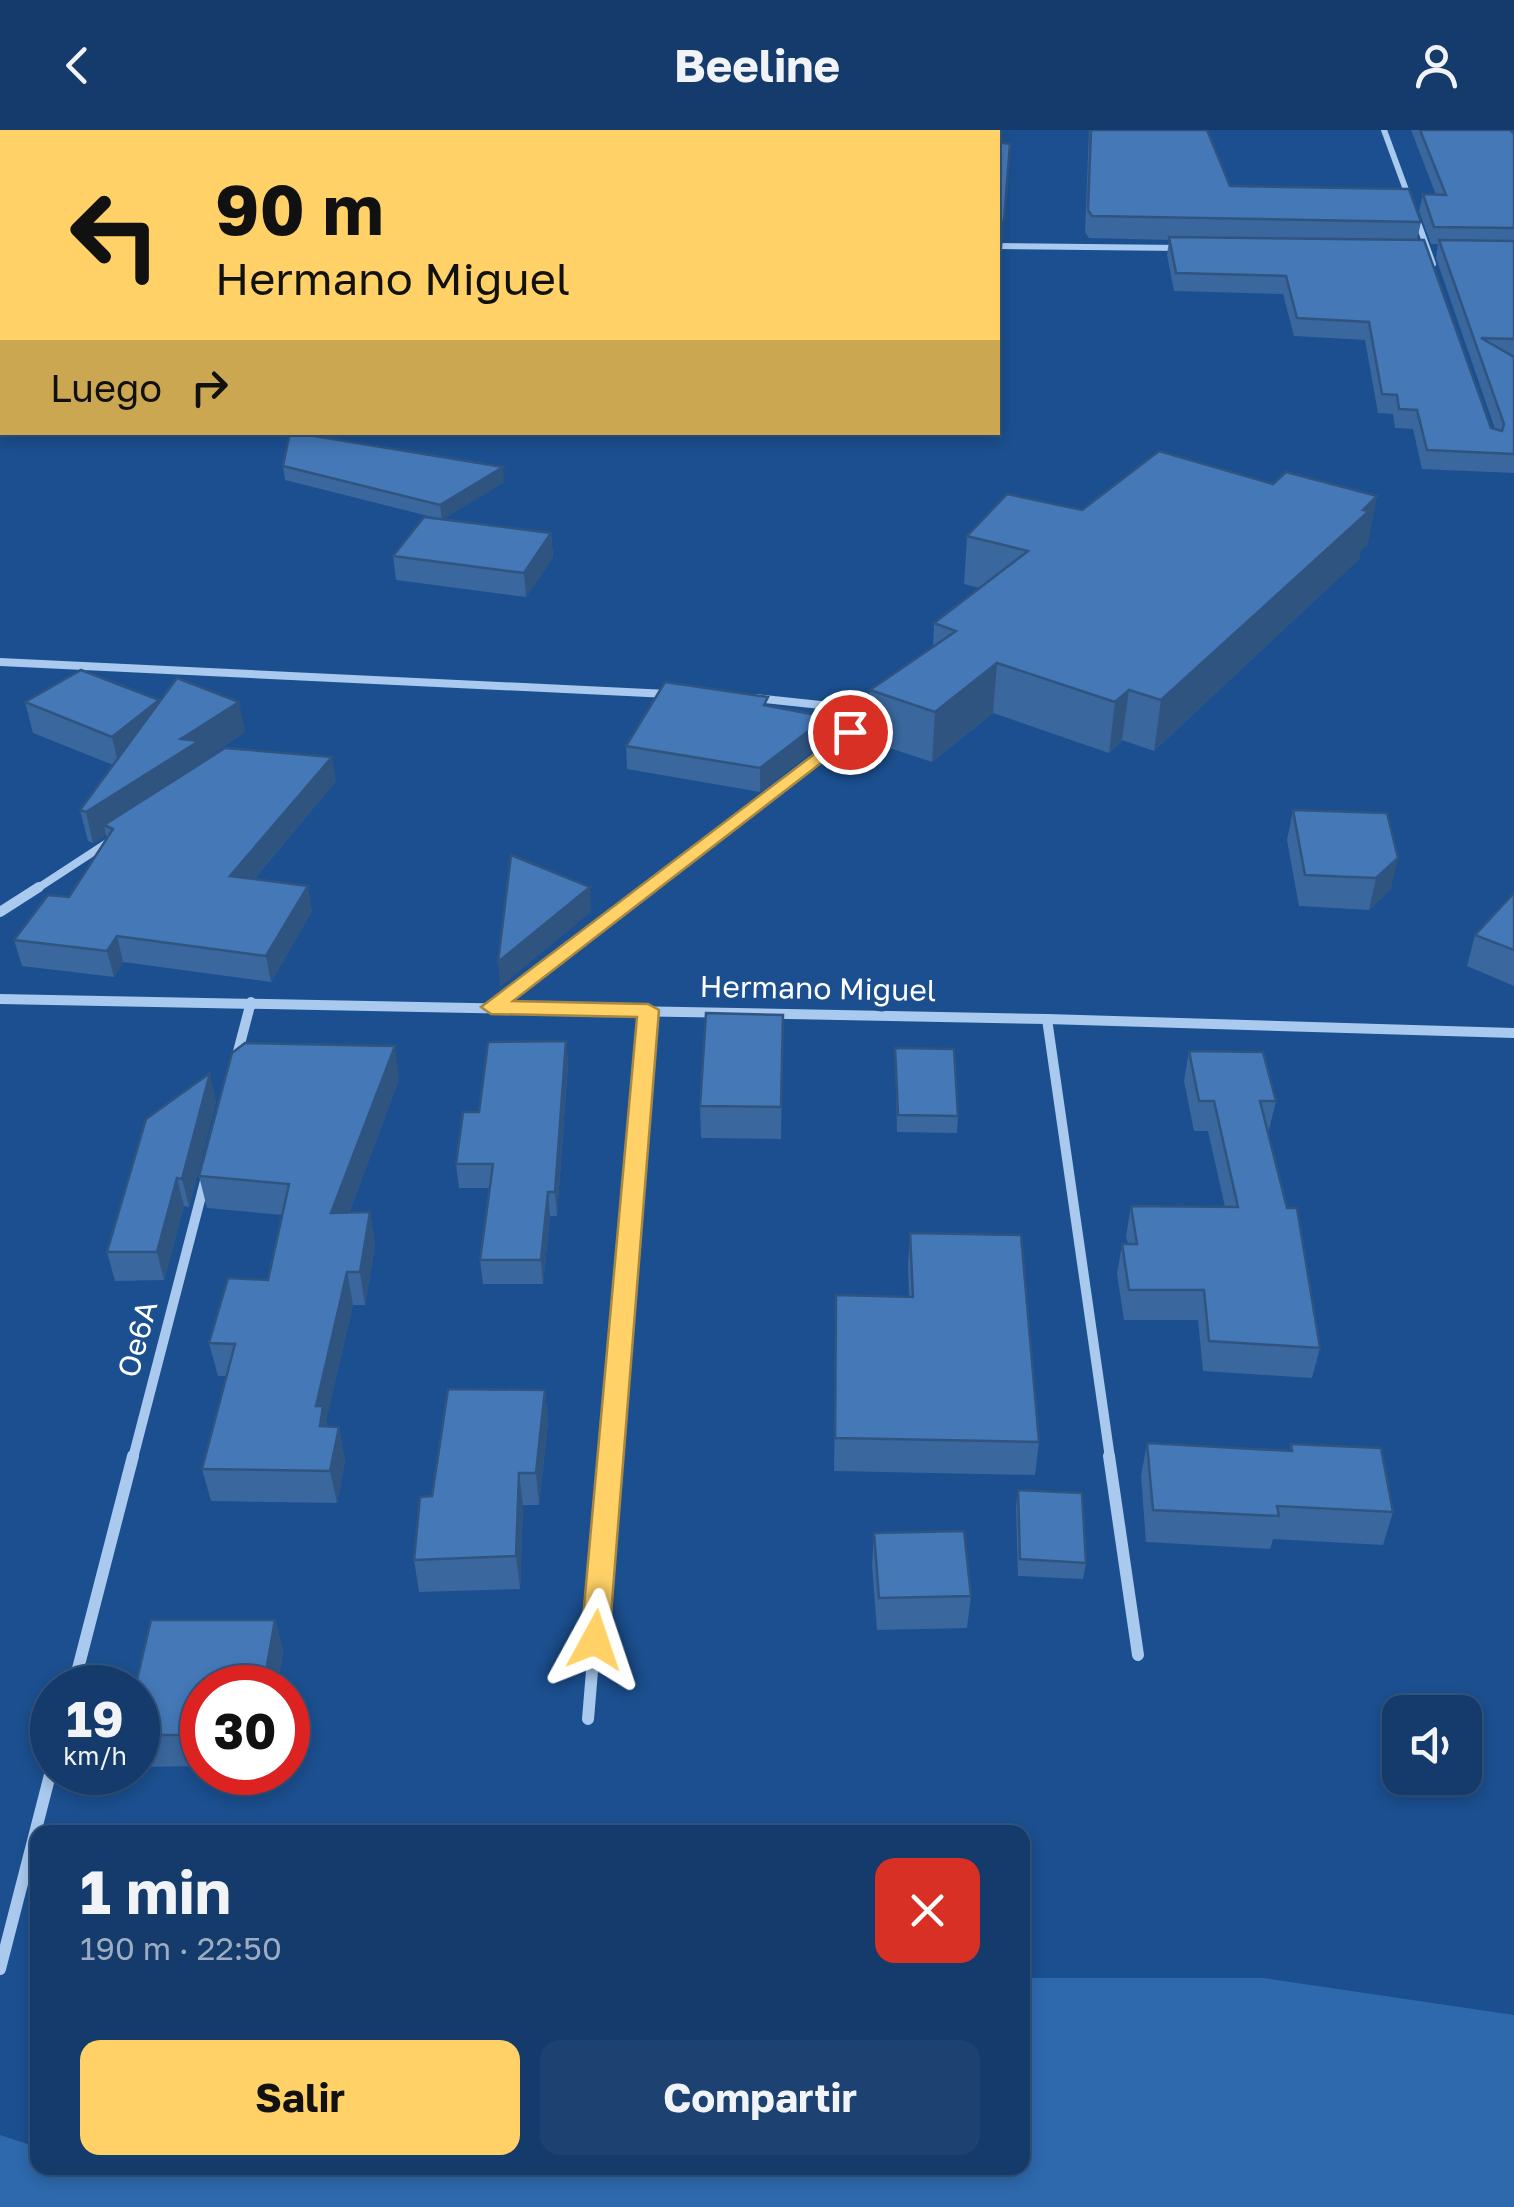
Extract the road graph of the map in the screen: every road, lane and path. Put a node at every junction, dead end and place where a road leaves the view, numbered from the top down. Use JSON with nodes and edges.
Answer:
{"nodes":[{"id":1,"x":1384,"y":130,"type":"edge"},
{"id":2,"x":1000,"y":246,"type":"edge"},
{"id":3,"x":1194,"y":248,"type":"edge"},
{"id":4,"x":1409,"y":251,"type":"edge"},
{"id":5,"x":1428,"y":252,"type":"junction"},
{"id":6,"x":1446,"y":252,"type":"edge"},
{"id":7,"x":1434,"y":269,"type":"edge"},
{"id":8,"x":0,"y":662,"type":"edge"},
{"id":9,"x":677,"y":694,"type":"edge"},
{"id":10,"x":737,"y":697,"type":"edge"},
{"id":11,"x":128,"y":829,"type":"edge"},
{"id":12,"x":0,"y":912,"type":"edge"},
{"id":13,"x":0,"y":999,"type":"edge"},
{"id":14,"x":251,"y":1002,"type":"junction"},
{"id":15,"x":491,"y":1007,"type":"junction"},
{"id":16,"x":648,"y":1010,"type":"junction"},
{"id":17,"x":1046,"y":1019,"type":"junction"},
{"id":18,"x":1514,"y":1033,"type":"edge"},
{"id":19,"x":231,"y":1078,"type":"edge"},
{"id":20,"x":212,"y":1154,"type":"edge"},
{"id":21,"x":1138,"y":1655,"type":"dead end"},
{"id":22,"x":79,"y":1665,"type":"edge"},
{"id":23,"x":588,"y":1719,"type":"dead end"},
{"id":24,"x":45,"y":1795,"type":"edge"},
{"id":25,"x":37,"y":1825,"type":"edge"},
{"id":26,"x":30,"y":1852,"type":"edge"},
{"id":27,"x":0,"y":1969,"type":"edge"}],
"edges":[{"from":1,"to":5,"type":"street"},
{"from":2,"to":3,"type":"street"},
{"from":4,"to":5,"type":"street"},
{"from":5,"to":6,"type":"street"},
{"from":5,"to":7,"type":"street"},
{"from":8,"to":9,"type":"street"},
{"from":10,"to":15,"type":"street"},
{"from":11,"to":12,"type":"street"},
{"from":13,"to":14,"type":"street","name":"Hermano Miguel"},
{"from":14,"to":15,"type":"street","name":"Hermano Miguel"},
{"from":14,"to":19,"type":"street"},
{"from":15,"to":16,"type":"street","name":"Hermano Miguel"},
{"from":16,"to":17,"type":"street","name":"Hermano Miguel"},
{"from":16,"to":23,"type":"street"},
{"from":17,"to":18,"type":"street","name":"Hermano Miguel"},
{"from":17,"to":21,"type":"street"},
{"from":20,"to":22,"type":"street","name":"Oe6A"},
{"from":24,"to":25,"type":"street"},
{"from":26,"to":27,"type":"street"}]}
